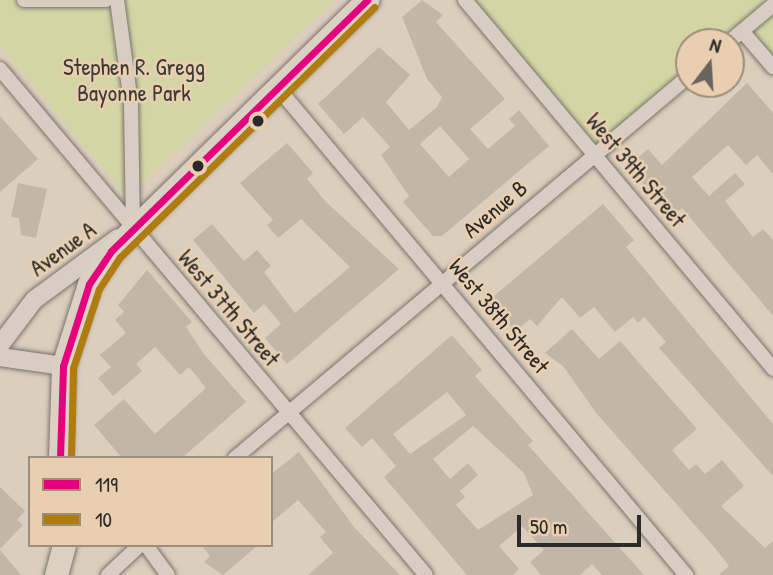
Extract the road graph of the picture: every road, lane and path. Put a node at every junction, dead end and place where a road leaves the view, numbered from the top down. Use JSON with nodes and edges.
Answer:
{"nodes":[{"id":1,"x":24,"y":0,"type":"edge"},
{"id":2,"x":106,"y":0,"type":"edge"},
{"id":3,"x":117,"y":0,"type":"edge"},
{"id":4,"x":367,"y":0,"type":"edge"},
{"id":5,"x":465,"y":0,"type":"edge"},
{"id":6,"x":773,"y":5,"type":"edge"},
{"id":7,"x":745,"y":28,"type":"edge"},
{"id":8,"x":745,"y":34,"type":"edge"},
{"id":9,"x":773,"y":67,"type":"edge"},
{"id":10,"x":0,"y":69,"type":"edge"},
{"id":11,"x":277,"y":87,"type":"junction"},
{"id":12,"x":675,"y":88,"type":"edge"},
{"id":13,"x":595,"y":155,"type":"junction"},
{"id":14,"x":133,"y":230,"type":"junction"},
{"id":15,"x":442,"y":284,"type":"junction"},
{"id":16,"x":0,"y":345,"type":"edge"},
{"id":17,"x":0,"y":357,"type":"edge"},
{"id":18,"x":63,"y":366,"type":"junction"},
{"id":19,"x":773,"y":369,"type":"edge"},
{"id":20,"x":288,"y":413,"type":"junction"},
{"id":21,"x":60,"y":456,"type":"edge"},
{"id":22,"x":237,"y":456,"type":"edge"},
{"id":23,"x":63,"y":547,"type":"edge"},
{"id":24,"x":137,"y":547,"type":"edge"},
{"id":25,"x":147,"y":547,"type":"edge"},
{"id":26,"x":56,"y":575,"type":"edge"},
{"id":27,"x":108,"y":575,"type":"edge"},
{"id":28,"x":168,"y":575,"type":"edge"},
{"id":29,"x":426,"y":575,"type":"edge"},
{"id":30,"x":686,"y":575,"type":"edge"}],
"edges":[{"from":1,"to":2,"type":"street"},
{"from":3,"to":14,"type":"street"},
{"from":4,"to":11,"type":"main road"},
{"from":5,"to":13,"type":"street","name":"West 39th Street"},
{"from":6,"to":7,"type":"street"},
{"from":8,"to":9,"type":"street"},
{"from":10,"to":14,"type":"street","name":"West 37th Street"},
{"from":11,"to":14,"type":"main road"},
{"from":11,"to":15,"type":"street","name":"West 38th Street"},
{"from":12,"to":13,"type":"street","name":"Avenue B"},
{"from":13,"to":15,"type":"street","name":"Avenue B"},
{"from":13,"to":19,"type":"street","name":"West 39th Street"},
{"from":14,"to":16,"type":"street","name":"Avenue A"},
{"from":14,"to":18,"type":"main road"},
{"from":14,"to":20,"type":"street","name":"West 37th Street"},
{"from":15,"to":20,"type":"street","name":"Avenue B"},
{"from":15,"to":30,"type":"street","name":"West 38th Street"},
{"from":17,"to":18,"type":"street"},
{"from":18,"to":21,"type":"main road"},
{"from":20,"to":22,"type":"street","name":"Avenue B"},
{"from":20,"to":29,"type":"street","name":"West 37th Street"},
{"from":23,"to":26,"type":"main road"},
{"from":24,"to":27,"type":"street"},
{"from":25,"to":28,"type":"street"}]}
